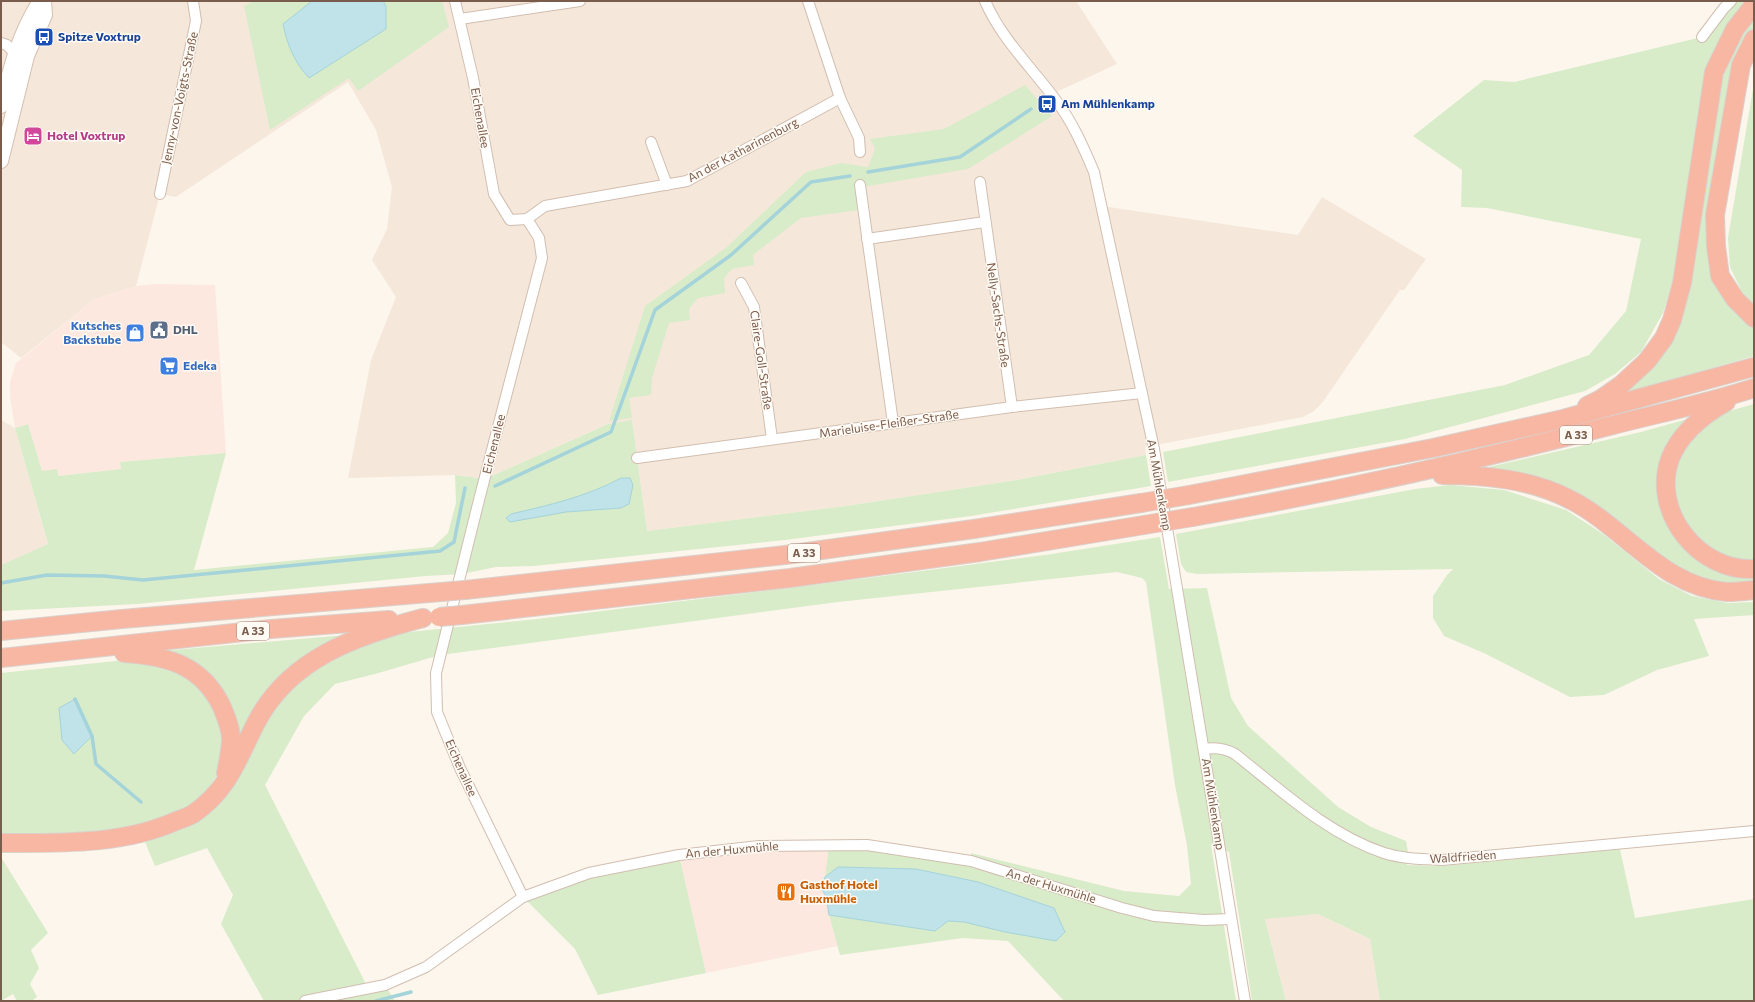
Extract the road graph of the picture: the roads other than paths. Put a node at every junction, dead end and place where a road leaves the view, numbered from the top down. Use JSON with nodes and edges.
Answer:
{"nodes":[{"id":1,"x":40,"y":1,"type":"edge"},
{"id":2,"x":44,"y":1,"type":"edge"},
{"id":3,"x":193,"y":1,"type":"edge"},
{"id":4,"x":455,"y":1,"type":"edge"},
{"id":5,"x":580,"y":1,"type":"edge"},
{"id":6,"x":808,"y":1,"type":"edge"},
{"id":7,"x":985,"y":1,"type":"edge"},
{"id":8,"x":1731,"y":1,"type":"edge"},
{"id":9,"x":1754,"y":5,"type":"edge"},
{"id":10,"x":460,"y":19,"type":"junction"},
{"id":11,"x":1702,"y":37,"type":"dead end"},
{"id":12,"x":1754,"y":39,"type":"edge"},
{"id":13,"x":1,"y":43,"type":"edge"},
{"id":14,"x":14,"y":53,"type":"junction"},
{"id":15,"x":840,"y":98,"type":"junction"},
{"id":16,"x":1,"y":106,"type":"edge"},
{"id":17,"x":651,"y":142,"type":"dead end"},
{"id":18,"x":860,"y":152,"type":"dead end"},
{"id":19,"x":1,"y":161,"type":"edge"},
{"id":20,"x":980,"y":182,"type":"dead end"},
{"id":21,"x":667,"y":185,"type":"junction"},
{"id":22,"x":860,"y":186,"type":"dead end"},
{"id":23,"x":160,"y":194,"type":"dead end"},
{"id":24,"x":527,"y":219,"type":"junction"},
{"id":25,"x":985,"y":222,"type":"junction"},
{"id":26,"x":867,"y":239,"type":"junction"},
{"id":27,"x":741,"y":283,"type":"dead end"},
{"id":28,"x":1754,"y":318,"type":"edge"},
{"id":29,"x":1754,"y":367,"type":"edge"},
{"id":30,"x":1749,"y":390,"type":"edge"},
{"id":31,"x":1142,"y":392,"type":"junction"},
{"id":32,"x":1012,"y":407,"type":"junction"},
{"id":33,"x":1563,"y":419,"type":"junction"},
{"id":34,"x":894,"y":423,"type":"junction"},
{"id":35,"x":772,"y":439,"type":"junction"},
{"id":36,"x":637,"y":458,"type":"dead end"},
{"id":37,"x":1409,"y":475,"type":"junction"},
{"id":38,"x":1754,"y":569,"type":"edge"},
{"id":39,"x":1754,"y":590,"type":"edge"},
{"id":40,"x":431,"y":617,"type":"junction"},
{"id":41,"x":1,"y":631,"type":"edge"},
{"id":42,"x":84,"y":649,"type":"junction"},
{"id":43,"x":1,"y":658,"type":"edge"},
{"id":44,"x":1204,"y":749,"type":"junction"},
{"id":45,"x":225,"y":784,"type":"junction"},
{"id":46,"x":1754,"y":831,"type":"edge"},
{"id":47,"x":1,"y":843,"type":"edge"},
{"id":48,"x":523,"y":897,"type":"junction"},
{"id":49,"x":1231,"y":919,"type":"junction"},
{"id":50,"x":305,"y":1001,"type":"edge"},
{"id":51,"x":1245,"y":1001,"type":"edge"}],
"edges":[{"from":1,"to":14,"type":"street"},
{"from":2,"to":19,"type":"street"},
{"from":3,"to":23,"type":"street","name":"Jenny-von-Voigts-Straße"},
{"from":4,"to":10,"type":"street","name":"Eichenallee"},
{"from":5,"to":10,"type":"street"},
{"from":6,"to":15,"type":"street"},
{"from":7,"to":31,"type":"street","name":"Am Mühlenkamp"},
{"from":8,"to":11,"type":"street"},
{"from":9,"to":33,"type":"highway"},
{"from":10,"to":24,"type":"street","name":"Eichenallee"},
{"from":12,"to":28,"type":"highway"},
{"from":13,"to":14,"type":"street"},
{"from":14,"to":16,"type":"street"},
{"from":15,"to":18,"type":"street"},
{"from":15,"to":21,"type":"street","name":"An der Katharinenburg"},
{"from":17,"to":21,"type":"street"},
{"from":20,"to":25,"type":"street","name":"Nelly-Sachs-Straße"},
{"from":21,"to":24,"type":"street","name":"An der Katharinenburg"},
{"from":22,"to":26,"type":"street"},
{"from":24,"to":48,"type":"street","name":"Eichenallee"},
{"from":25,"to":26,"type":"street"},
{"from":25,"to":32,"type":"street","name":"Nelly-Sachs-Straße"},
{"from":26,"to":34,"type":"street"},
{"from":27,"to":35,"type":"street","name":"Claire-Goll-Straße"},
{"from":29,"to":33,"type":"highway","number":"A 33"},
{"from":30,"to":37,"type":"highway","number":"A 33"},
{"from":30,"to":38,"type":"highway"},
{"from":31,"to":32,"type":"street","name":"Marieluise-Fleißer-Straße"},
{"from":31,"to":44,"type":"street","name":"Am Mühlenkamp"},
{"from":32,"to":34,"type":"street","name":"Marieluise-Fleißer-Straße"},
{"from":33,"to":41,"type":"highway","number":"A 33","bridge":true},
{"from":34,"to":35,"type":"street","name":"Marieluise-Fleißer-Straße"},
{"from":35,"to":36,"type":"street","name":"Marieluise-Fleißer-Straße"},
{"from":37,"to":39,"type":"highway"},
{"from":37,"to":40,"type":"highway","number":"A 33","bridge":true},
{"from":40,"to":42,"type":"highway","number":"A 33"},
{"from":40,"to":45,"type":"highway"},
{"from":42,"to":43,"type":"highway","number":"A 33"},
{"from":42,"to":45,"type":"highway"},
{"from":44,"to":46,"type":"street","name":"Waldfrieden"},
{"from":44,"to":49,"type":"street","name":"Am Mühlenkamp"},
{"from":45,"to":47,"type":"highway"},
{"from":48,"to":49,"type":"street","name":"An der Huxmühle"},
{"from":48,"to":50,"type":"street","name":"An der Huxmühle"},
{"from":49,"to":51,"type":"street","name":"Am Mühlenkamp"}]}
